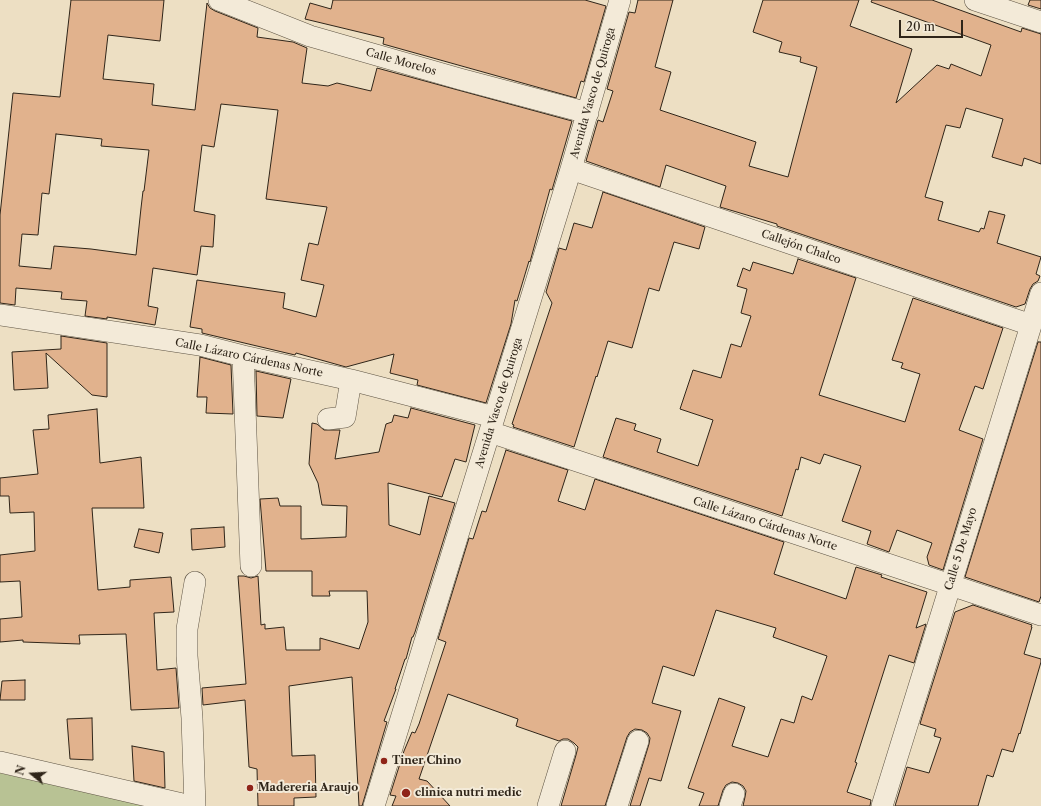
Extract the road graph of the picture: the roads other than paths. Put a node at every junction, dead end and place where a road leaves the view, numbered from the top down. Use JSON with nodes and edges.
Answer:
{"nodes":[{"id":1,"x":219,"y":0,"type":"edge"},
{"id":2,"x":620,"y":0,"type":"edge"},
{"id":3,"x":975,"y":0,"type":"edge"},
{"id":4,"x":1041,"y":22,"type":"edge"},
{"id":5,"x":588,"y":113,"type":"junction"},
{"id":6,"x":571,"y":169,"type":"junction"},
{"id":7,"x":1041,"y":293,"type":"edge"},
{"id":8,"x":0,"y":315,"type":"edge"},
{"id":9,"x":1031,"y":325,"type":"junction"},
{"id":10,"x":243,"y":356,"type":"junction"},
{"id":11,"x":352,"y":380,"type":"junction"},
{"id":12,"x":328,"y":419,"type":"dead end"},
{"id":13,"x":492,"y":425,"type":"junction"},
{"id":14,"x":251,"y":566,"type":"dead end"},
{"id":15,"x":195,"y":582,"type":"dead end"},
{"id":16,"x":950,"y":586,"type":"junction"},
{"id":17,"x":1041,"y":615,"type":"edge"},
{"id":18,"x":638,"y":741,"type":"dead end"},
{"id":19,"x":565,"y":751,"type":"dead end"},
{"id":20,"x":0,"y":762,"type":"edge"},
{"id":21,"x":191,"y":806,"type":"edge"},
{"id":22,"x":195,"y":806,"type":"edge"},
{"id":23,"x":374,"y":806,"type":"edge"},
{"id":24,"x":548,"y":806,"type":"edge"},
{"id":25,"x":617,"y":806,"type":"edge"},
{"id":26,"x":882,"y":806,"type":"edge"}],
"edges":[{"from":1,"to":5,"type":"street","name":"Calle Morelos"},
{"from":2,"to":5,"type":"street","name":"Avenida Vasco de Quiroga"},
{"from":3,"to":4,"type":"street"},
{"from":5,"to":6,"type":"street","name":"Avenida Vasco de Quiroga"},
{"from":6,"to":9,"type":"street","name":"Callejón Chalco"},
{"from":6,"to":13,"type":"street","name":"Avenida Vasco de Quiroga"},
{"from":7,"to":9,"type":"street","name":"Calle 5 De Mayo"},
{"from":8,"to":10,"type":"street","name":"Calle Lázaro Cárdenas Norte"},
{"from":9,"to":16,"type":"street","name":"Calle 5 De Mayo"},
{"from":10,"to":11,"type":"street","name":"Calle Lázaro Cárdenas Norte"},
{"from":10,"to":14,"type":"street"},
{"from":11,"to":12,"type":"street"},
{"from":11,"to":13,"type":"street","name":"Calle Lázaro Cárdenas Norte"},
{"from":13,"to":16,"type":"street","name":"Calle Lázaro Cárdenas Norte"},
{"from":13,"to":23,"type":"street","name":"Avenida Vasco de Quiroga"},
{"from":15,"to":22,"type":"street"},
{"from":16,"to":17,"type":"street","name":"Calle Lázaro Cárdenas Norte"},
{"from":16,"to":26,"type":"street","name":"Calle 5 De Mayo"},
{"from":18,"to":25,"type":"street"},
{"from":19,"to":24,"type":"street"},
{"from":20,"to":21,"type":"street"}]}
